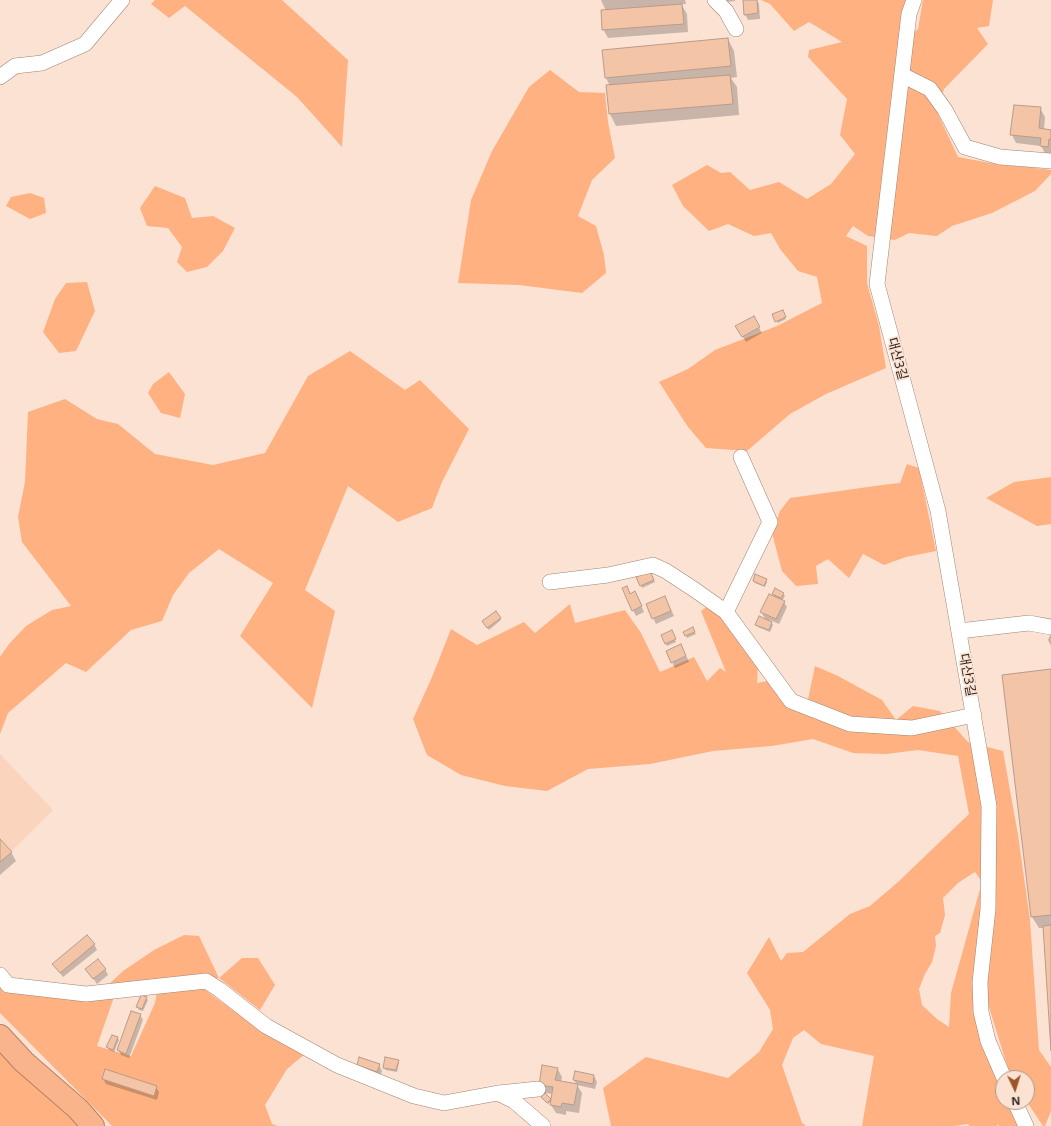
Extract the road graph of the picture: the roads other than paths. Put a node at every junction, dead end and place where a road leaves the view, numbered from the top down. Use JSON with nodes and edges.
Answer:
{"nodes":[{"id":1,"x":122,"y":0,"type":"edge"},
{"id":2,"x":714,"y":0,"type":"edge"},
{"id":3,"x":914,"y":0,"type":"edge"},
{"id":4,"x":736,"y":29,"type":"dead end"},
{"id":5,"x":902,"y":75,"type":"junction"},
{"id":6,"x":0,"y":77,"type":"edge"},
{"id":7,"x":1051,"y":161,"type":"edge"},
{"id":8,"x":741,"y":457,"type":"dead end"},
{"id":9,"x":550,"y":582,"type":"dead end"},
{"id":10,"x":726,"y":612,"type":"junction"},
{"id":11,"x":1051,"y":627,"type":"edge"},
{"id":12,"x":959,"y":631,"type":"junction"},
{"id":13,"x":974,"y":715,"type":"junction"},
{"id":14,"x":0,"y":976,"type":"edge"},
{"id":15,"x":0,"y":1036,"type":"edge"},
{"id":16,"x":1001,"y":1070,"type":"edge"},
{"id":17,"x":538,"y":1089,"type":"dead end"},
{"id":18,"x":498,"y":1093,"type":"junction"},
{"id":19,"x":1018,"y":1110,"type":"edge"},
{"id":20,"x":94,"y":1126,"type":"edge"},
{"id":21,"x":543,"y":1126,"type":"edge"},
{"id":22,"x":1025,"y":1126,"type":"edge"}],
"edges":[{"from":1,"to":6,"type":"street"},
{"from":2,"to":4,"type":"street"},
{"from":3,"to":5,"type":"street","name":"대산3길"},
{"from":5,"to":7,"type":"street"},
{"from":5,"to":12,"type":"street","name":"대산3길"},
{"from":8,"to":10,"type":"street"},
{"from":9,"to":10,"type":"street"},
{"from":10,"to":13,"type":"street"},
{"from":11,"to":12,"type":"street"},
{"from":12,"to":13,"type":"street","name":"대산3길"},
{"from":13,"to":16,"type":"street","name":"대산3길"},
{"from":14,"to":18,"type":"street"},
{"from":15,"to":20,"type":"highway"},
{"from":17,"to":18,"type":"street"},
{"from":18,"to":21,"type":"street"},
{"from":19,"to":22,"type":"street"}]}
